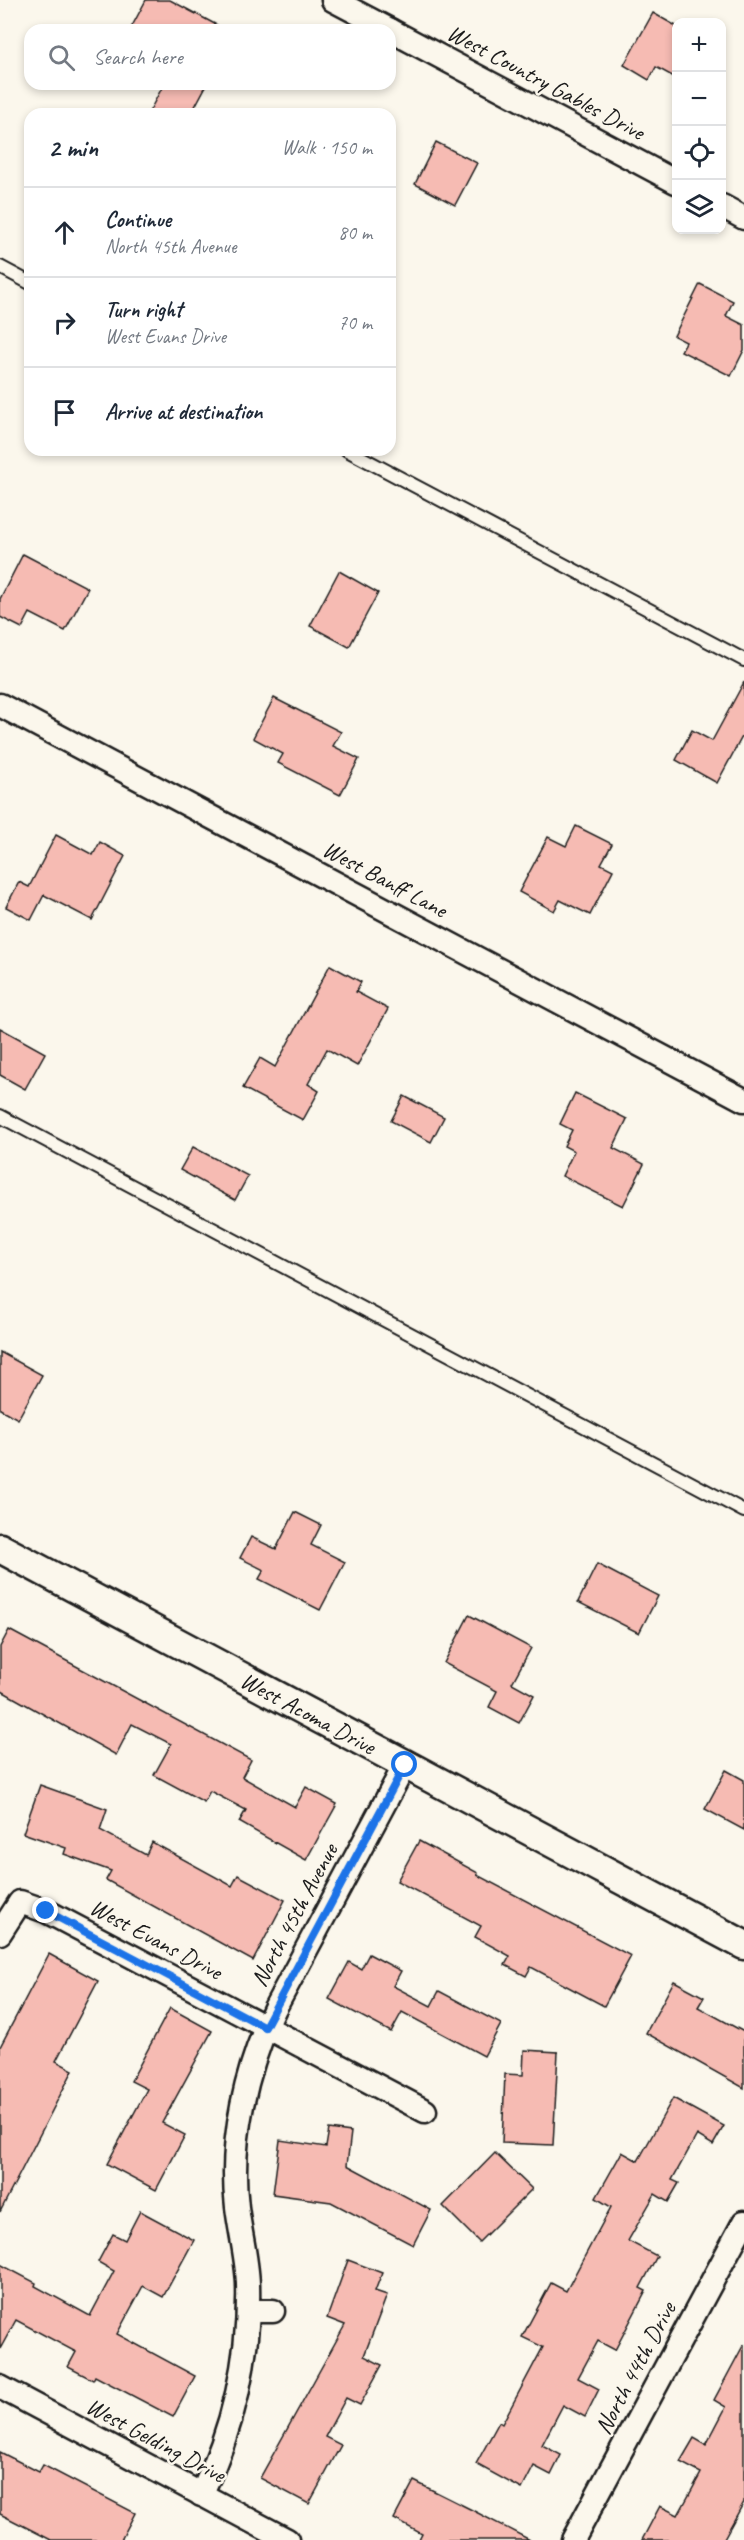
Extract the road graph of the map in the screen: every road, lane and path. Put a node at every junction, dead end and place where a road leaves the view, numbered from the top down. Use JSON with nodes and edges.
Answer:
{"nodes":[{"id":1,"x":333,"y":0,"type":"edge"},
{"id":2,"x":379,"y":24,"type":"edge"},
{"id":3,"x":396,"y":33,"type":"edge"},
{"id":4,"x":672,"y":180,"type":"edge"},
{"id":5,"x":726,"y":208,"type":"edge"},
{"id":6,"x":744,"y":218,"type":"edge"},
{"id":7,"x":0,"y":267,"type":"edge"},
{"id":8,"x":24,"y":280,"type":"edge"},
{"id":9,"x":358,"y":456,"type":"edge"},
{"id":10,"x":744,"y":660,"type":"edge"},
{"id":11,"x":0,"y":705,"type":"edge"},
{"id":12,"x":744,"y":1100,"type":"edge"},
{"id":13,"x":0,"y":1116,"type":"edge"},
{"id":14,"x":744,"y":1511,"type":"edge"},
{"id":15,"x":0,"y":1548,"type":"edge"},
{"id":16,"x":405,"y":1765,"type":"junction"},
{"id":17,"x":0,"y":1933,"type":"edge"},
{"id":18,"x":744,"y":1945,"type":"edge"},
{"id":19,"x":265,"y":2027,"type":"junction"},
{"id":20,"x":425,"y":2110,"type":"dead end"},
{"id":21,"x":744,"y":2222,"type":"edge"},
{"id":22,"x":248,"y":2311,"type":"junction"},
{"id":23,"x":273,"y":2311,"type":"dead end"},
{"id":24,"x":0,"y":2387,"type":"edge"},
{"id":25,"x":201,"y":2495,"type":"junction"},
{"id":26,"x":287,"y":2540,"type":"edge"},
{"id":27,"x":573,"y":2540,"type":"edge"}],
"edges":[{"from":1,"to":2,"type":"street","name":"West Country Gables Drive"},
{"from":3,"to":4,"type":"street","name":"West Country Gables Drive"},
{"from":5,"to":6,"type":"street"},
{"from":7,"to":8,"type":"lane"},
{"from":9,"to":10,"type":"lane"},
{"from":11,"to":12,"type":"street","name":"West Banff Lane"},
{"from":13,"to":14,"type":"lane"},
{"from":15,"to":16,"type":"street","name":"West Acoma Drive"},
{"from":16,"to":18,"type":"street","name":"West Acoma Drive"},
{"from":16,"to":19,"type":"street","name":"North 45th Avenue"},
{"from":17,"to":19,"type":"street","name":"West Evans Drive"},
{"from":19,"to":20,"type":"street","name":"West Evans Drive"},
{"from":19,"to":22,"type":"street","name":"North 45th Avenue"},
{"from":21,"to":27,"type":"street","name":"North 44th Drive"},
{"from":22,"to":23,"type":"street"},
{"from":22,"to":25,"type":"street","name":"North 45th Avenue"},
{"from":24,"to":25,"type":"street","name":"West Gelding Drive"},
{"from":25,"to":26,"type":"street","name":"West Gelding Drive"}]}
